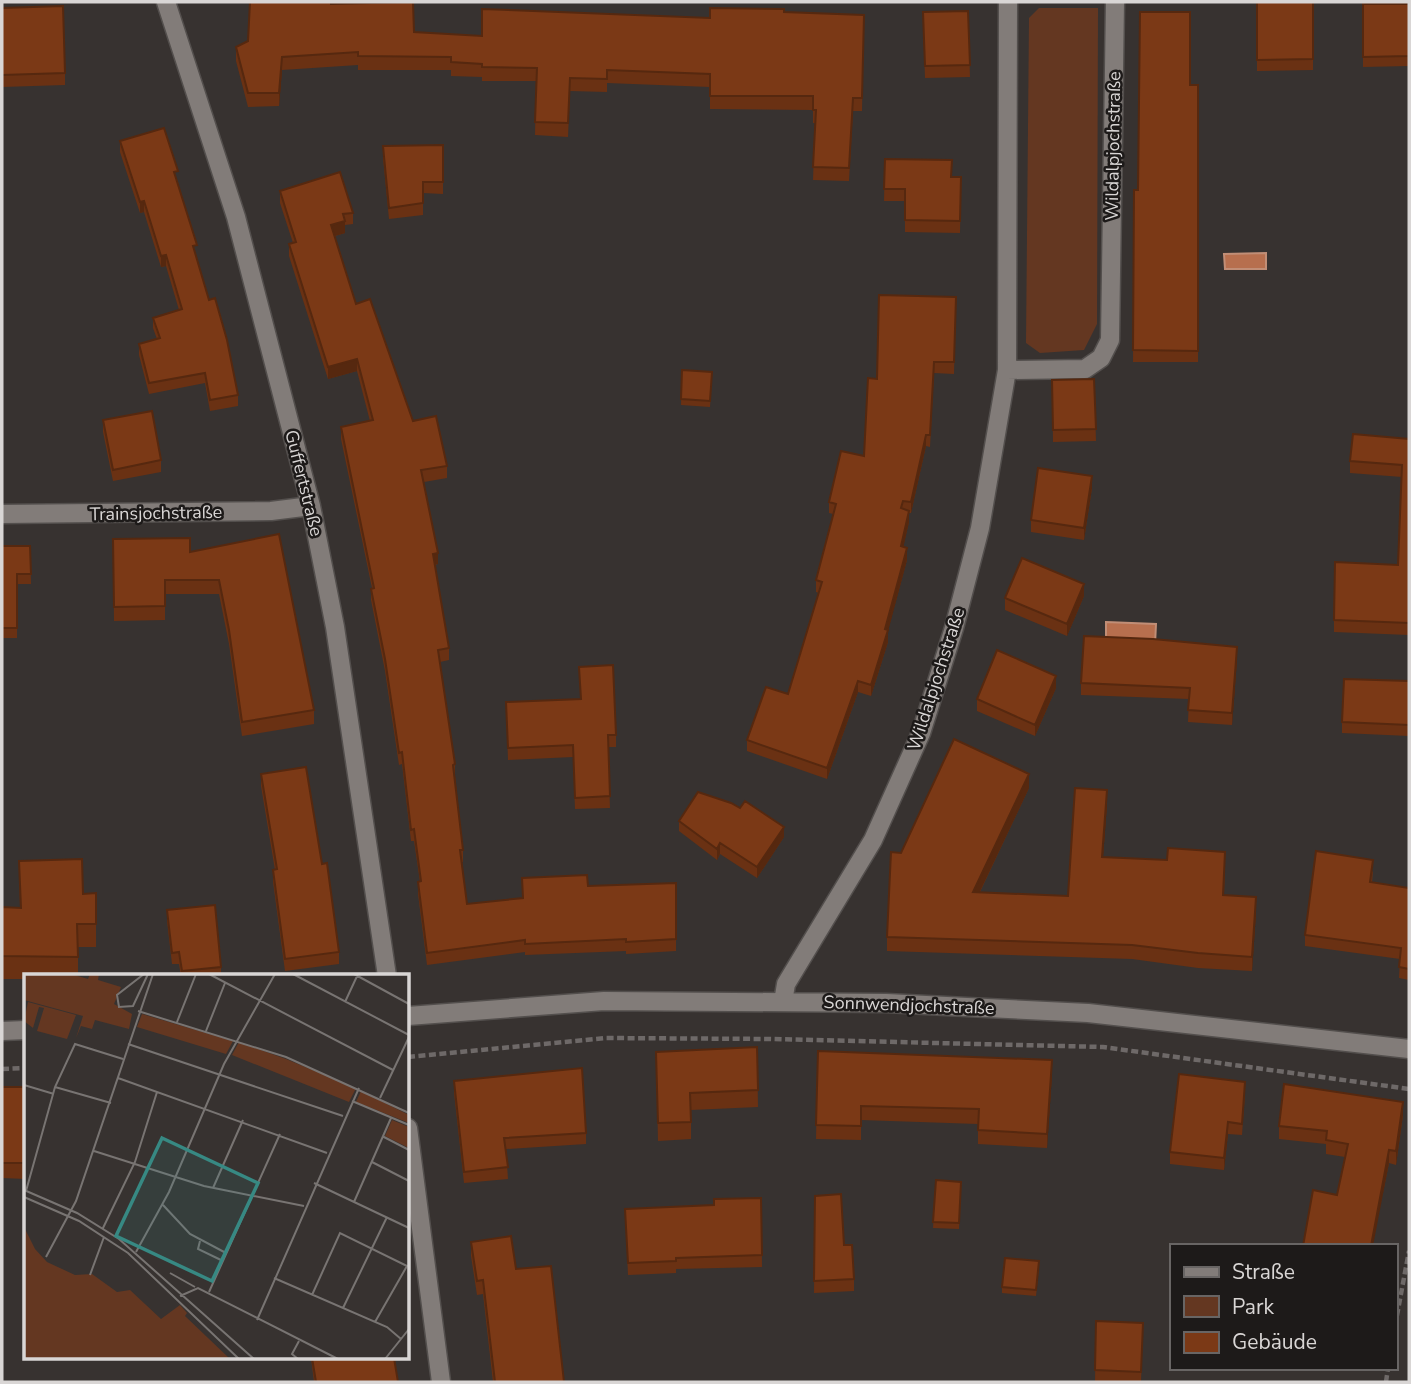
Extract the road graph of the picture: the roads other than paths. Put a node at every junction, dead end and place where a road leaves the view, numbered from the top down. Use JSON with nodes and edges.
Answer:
{"nodes":[{"id":1,"x":166,"y":2,"type":"edge"},
{"id":2,"x":1008,"y":2,"type":"edge"},
{"id":3,"x":1115,"y":2,"type":"edge"},
{"id":4,"x":1007,"y":370,"type":"junction"},
{"id":5,"x":311,"y":506,"type":"junction"},
{"id":6,"x":2,"y":514,"type":"edge"},
{"id":7,"x":387,"y":974,"type":"edge"},
{"id":8,"x":783,"y":1002,"type":"junction"},
{"id":9,"x":410,"y":1016,"type":"edge"},
{"id":10,"x":24,"y":1030,"type":"edge"},
{"id":11,"x":2,"y":1031,"type":"edge"},
{"id":12,"x":1409,"y":1049,"type":"edge"},
{"id":13,"x":410,"y":1143,"type":"edge"},
{"id":14,"x":442,"y":1382,"type":"edge"}],
"edges":[{"from":1,"to":5,"type":"street","name":"Guffertstraße"},
{"from":2,"to":4,"type":"street","name":"Wildalpjochstraße"},
{"from":3,"to":4,"type":"street","name":"Wildalpjochstraße"},
{"from":4,"to":8,"type":"street","name":"Wildalpjochstraße"},
{"from":5,"to":6,"type":"street","name":"Trainsjochstraße"},
{"from":5,"to":7,"type":"street","name":"Guffertstraße"},
{"from":8,"to":9,"type":"street","name":"Sonnwendjochstraße"},
{"from":8,"to":12,"type":"street","name":"Sonnwendjochstraße"},
{"from":10,"to":11,"type":"street"},
{"from":13,"to":14,"type":"street"}]}
